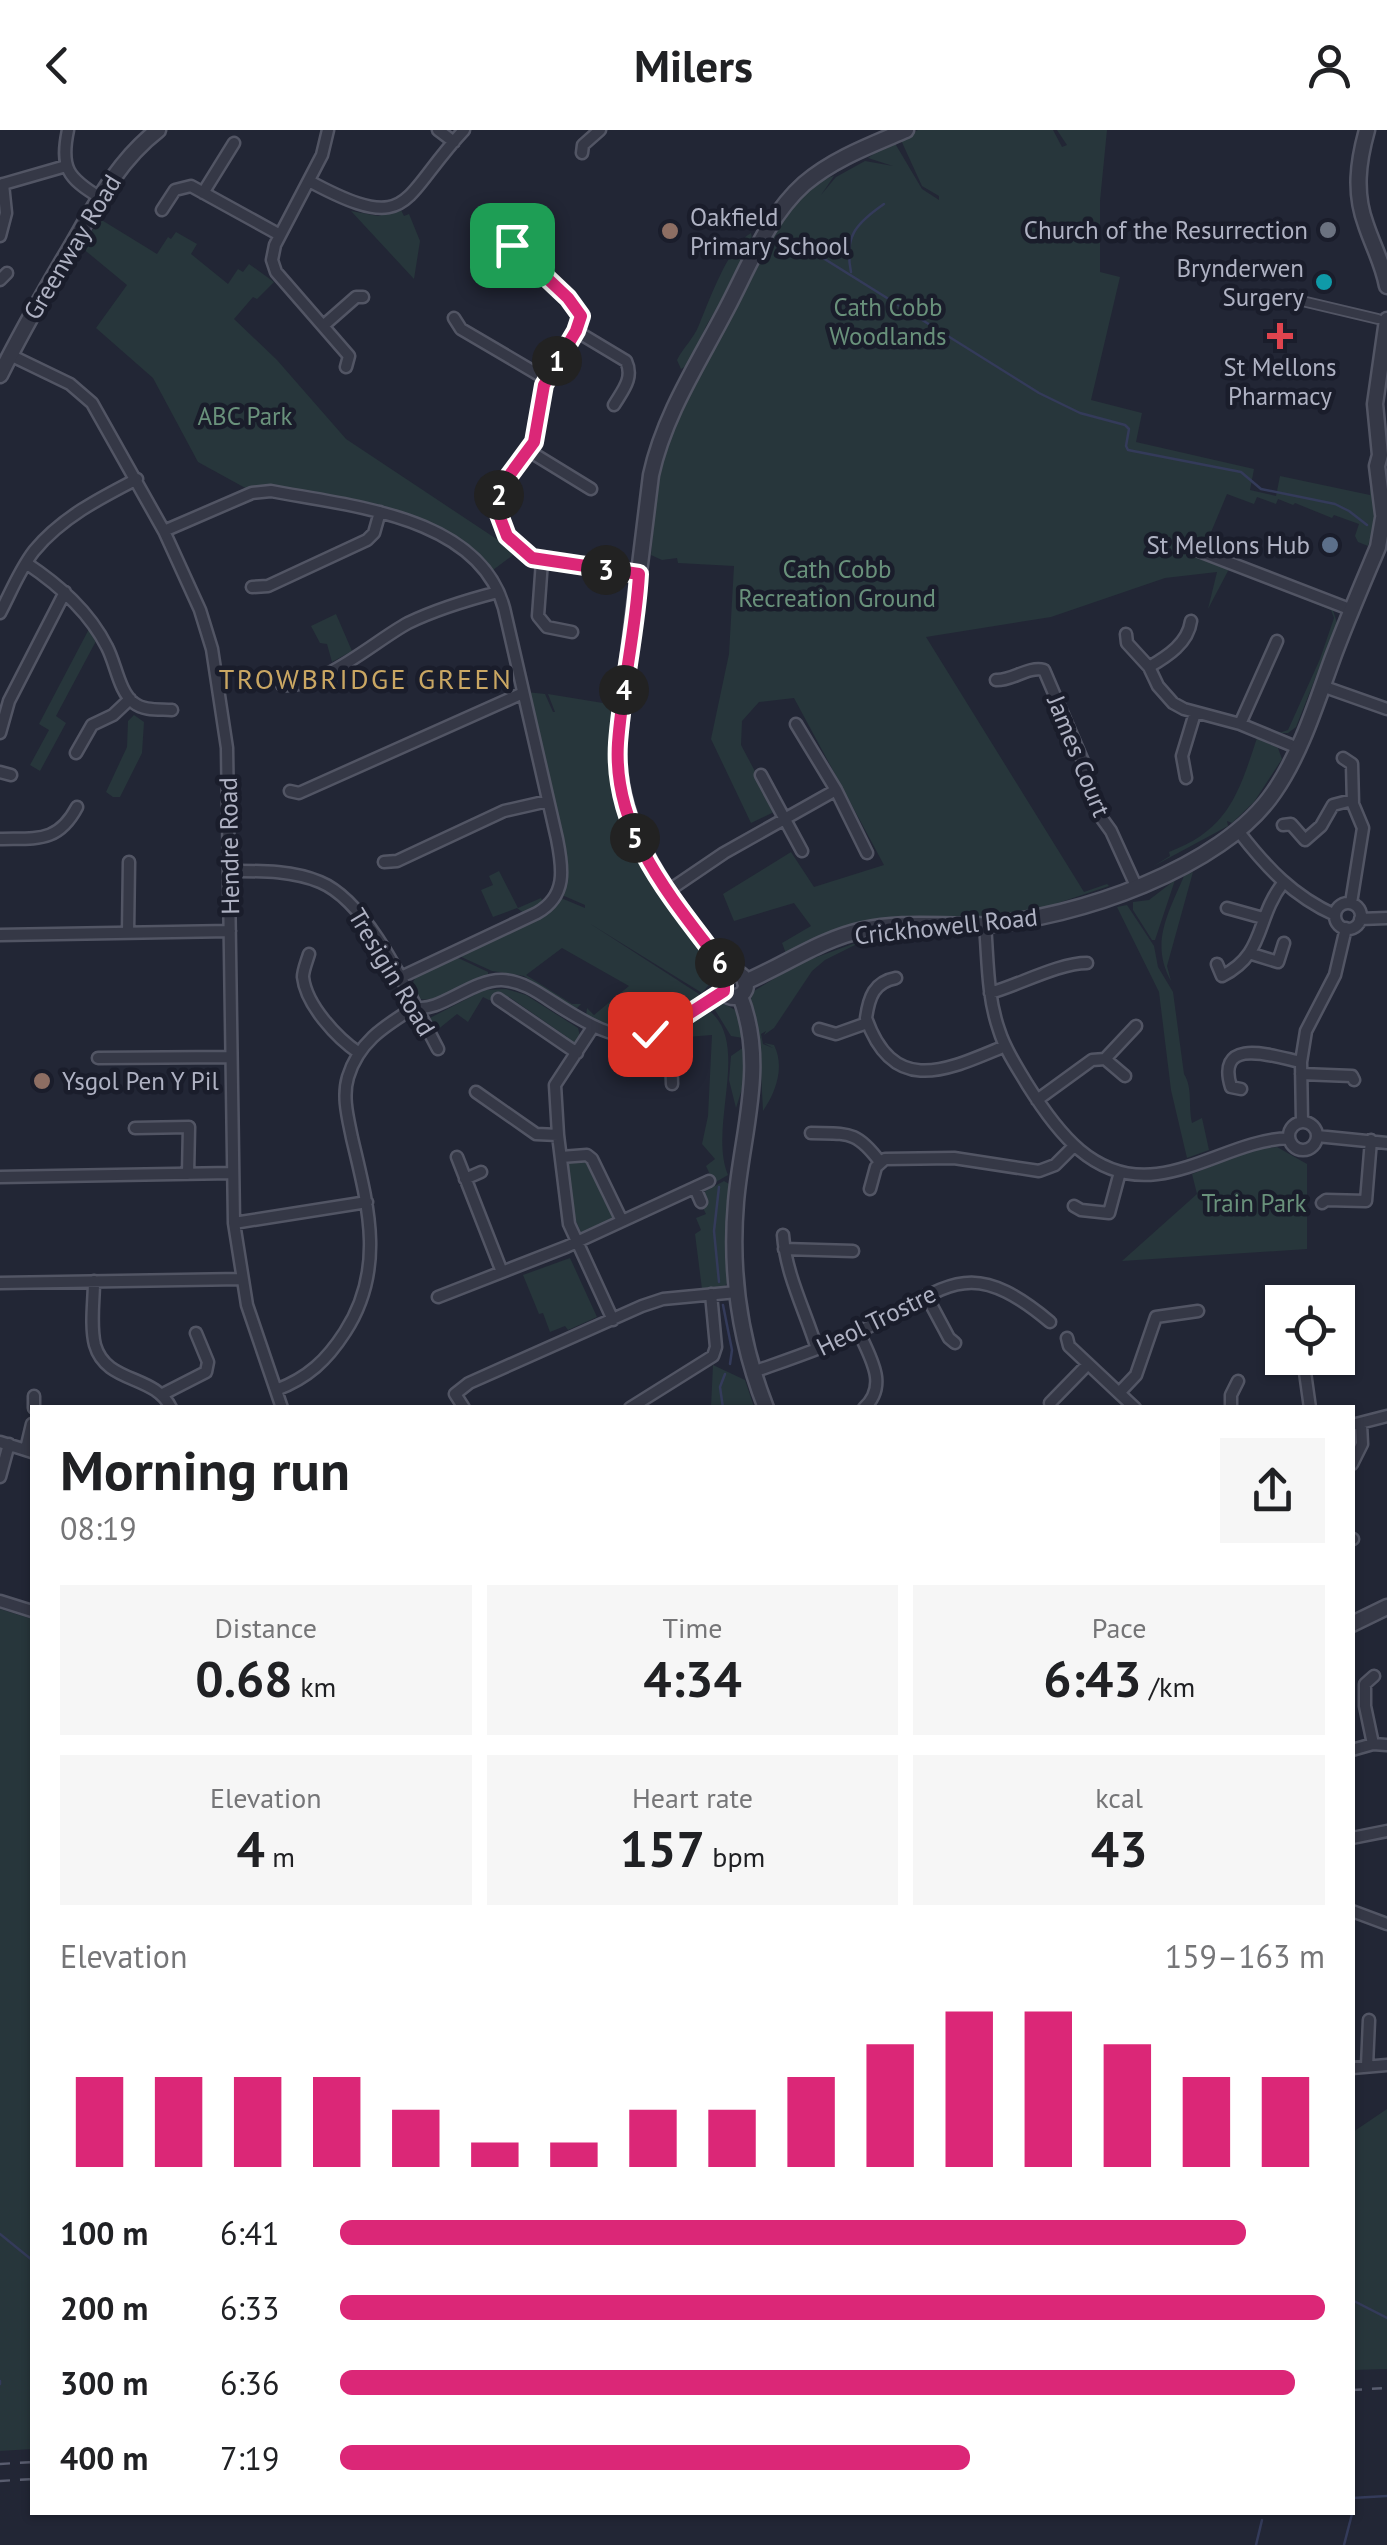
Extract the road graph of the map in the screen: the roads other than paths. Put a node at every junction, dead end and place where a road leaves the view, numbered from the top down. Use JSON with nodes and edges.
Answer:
{"nodes":[{"id":1,"x":68,"y":130,"type":"edge"},
{"id":2,"x":158,"y":130,"type":"edge"},
{"id":3,"x":328,"y":130,"type":"edge"},
{"id":4,"x":438,"y":130,"type":"edge"},
{"id":5,"x":464,"y":130,"type":"edge"},
{"id":6,"x":600,"y":130,"type":"edge"},
{"id":7,"x":906,"y":130,"type":"edge"},
{"id":8,"x":1367,"y":130,"type":"edge"},
{"id":9,"x":454,"y":142,"type":"junction"},
{"id":10,"x":234,"y":143,"type":"dead end"},
{"id":11,"x":582,"y":153,"type":"dead end"},
{"id":12,"x":66,"y":166,"type":"junction"},
{"id":13,"x":309,"y":181,"type":"junction"},
{"id":14,"x":1,"y":184,"type":"edge"},
{"id":15,"x":204,"y":193,"type":"junction"},
{"id":16,"x":100,"y":198,"type":"junction"},
{"id":17,"x":162,"y":210,"type":"dead end"},
{"id":18,"x":280,"y":235,"type":"junction"},
{"id":19,"x":0,"y":236,"type":"edge"},
{"id":20,"x":514,"y":238,"type":"dead end"},
{"id":21,"x":1387,"y":286,"type":"edge"},
{"id":22,"x":1281,"y":296,"type":"dead end"},
{"id":23,"x":363,"y":298,"type":"dead end"},
{"id":24,"x":454,"y":318,"type":"dead end"},
{"id":25,"x":1383,"y":320,"type":"edge"},
{"id":26,"x":323,"y":326,"type":"junction"},
{"id":27,"x":576,"y":331,"type":"junction"},
{"id":28,"x":10,"y":354,"type":"junction"},
{"id":29,"x":1383,"y":365,"type":"edge"},
{"id":30,"x":346,"y":367,"type":"dead end"},
{"id":31,"x":0,"y":375,"type":"edge"},
{"id":32,"x":546,"y":379,"type":"junction"},
{"id":33,"x":614,"y":404,"type":"dead end"},
{"id":34,"x":530,"y":451,"type":"junction"},
{"id":35,"x":1380,"y":455,"type":"junction"},
{"id":36,"x":1387,"y":470,"type":"edge"},
{"id":37,"x":137,"y":479,"type":"junction"},
{"id":38,"x":591,"y":488,"type":"dead end"},
{"id":39,"x":380,"y":512,"type":"junction"},
{"id":40,"x":1385,"y":513,"type":"edge"},
{"id":41,"x":164,"y":531,"type":"junction"},
{"id":42,"x":1382,"y":543,"type":"edge"},
{"id":43,"x":1199,"y":552,"type":"dead end"},
{"id":44,"x":542,"y":560,"type":"junction"},
{"id":45,"x":26,"y":564,"type":"junction"},
{"id":46,"x":639,"y":574,"type":"junction"},
{"id":47,"x":252,"y":587,"type":"dead end"},
{"id":48,"x":64,"y":592,"type":"junction"},
{"id":49,"x":498,"y":592,"type":"junction"},
{"id":50,"x":1352,"y":610,"type":"junction"},
{"id":51,"x":0,"y":612,"type":"edge"},
{"id":52,"x":1191,"y":621,"type":"dead end"},
{"id":53,"x":572,"y":632,"type":"dead end"},
{"id":54,"x":1126,"y":634,"type":"dead end"},
{"id":55,"x":1276,"y":640,"type":"dead end"},
{"id":56,"x":1149,"y":666,"type":"junction"},
{"id":57,"x":996,"y":680,"type":"dead end"},
{"id":58,"x":282,"y":685,"type":"dead end"},
{"id":59,"x":1322,"y":686,"type":"junction"},
{"id":60,"x":523,"y":693,"type":"junction"},
{"id":61,"x":130,"y":700,"type":"junction"},
{"id":62,"x":1387,"y":709,"type":"edge"},
{"id":63,"x":172,"y":710,"type":"dead end"},
{"id":64,"x":1195,"y":713,"type":"junction"},
{"id":65,"x":796,"y":724,"type":"dead end"},
{"id":66,"x":1240,"y":724,"type":"junction"},
{"id":67,"x":0,"y":733,"type":"edge"},
{"id":68,"x":1298,"y":748,"type":"junction"},
{"id":69,"x":76,"y":752,"type":"dead end"},
{"id":70,"x":1343,"y":758,"type":"dead end"},
{"id":71,"x":761,"y":775,"type":"dead end"},
{"id":72,"x":1186,"y":778,"type":"dead end"},
{"id":73,"x":836,"y":790,"type":"junction"},
{"id":74,"x":290,"y":792,"type":"dead end"},
{"id":75,"x":1352,"y":800,"type":"junction"},
{"id":76,"x":548,"y":801,"type":"junction"},
{"id":77,"x":77,"y":807,"type":"dead end"},
{"id":78,"x":784,"y":819,"type":"junction"},
{"id":79,"x":1284,"y":825,"type":"dead end"},
{"id":80,"x":1239,"y":832,"type":"junction"},
{"id":81,"x":0,"y":839,"type":"edge"},
{"id":82,"x":802,"y":851,"type":"dead end"},
{"id":83,"x":867,"y":853,"type":"dead end"},
{"id":84,"x":129,"y":862,"type":"dead end"},
{"id":85,"x":384,"y":862,"type":"dead end"},
{"id":86,"x":229,"y":871,"type":"junction"},
{"id":87,"x":1283,"y":883,"type":"junction"},
{"id":88,"x":1136,"y":886,"type":"junction"},
{"id":89,"x":668,"y":891,"type":"junction"},
{"id":90,"x":1350,"y":904,"type":"junction"},
{"id":91,"x":1227,"y":908,"type":"dead end"},
{"id":92,"x":1335,"y":914,"type":"junction"},
{"id":93,"x":1263,"y":918,"type":"junction"},
{"id":94,"x":1387,"y":918,"type":"edge"},
{"id":95,"x":1360,"y":919,"type":"junction"},
{"id":96,"x":985,"y":924,"type":"junction"},
{"id":97,"x":1346,"y":928,"type":"junction"},
{"id":98,"x":230,"y":931,"type":"junction"},
{"id":99,"x":128,"y":933,"type":"junction"},
{"id":100,"x":0,"y":934,"type":"edge"},
{"id":101,"x":1284,"y":943,"type":"dead end"},
{"id":102,"x":309,"y":954,"type":"dead end"},
{"id":103,"x":1252,"y":954,"type":"junction"},
{"id":104,"x":1086,"y":963,"type":"dead end"},
{"id":105,"x":1217,"y":964,"type":"dead end"},
{"id":106,"x":729,"y":974,"type":"junction"},
{"id":107,"x":399,"y":978,"type":"junction"},
{"id":108,"x":896,"y":978,"type":"dead end"},
{"id":109,"x":743,"y":989,"type":"junction"},
{"id":110,"x":724,"y":991,"type":"junction"},
{"id":111,"x":990,"y":993,"type":"junction"},
{"id":112,"x":498,"y":998,"type":"dead end"},
{"id":113,"x":416,"y":1007,"type":"junction"},
{"id":114,"x":867,"y":1023,"type":"junction"},
{"id":115,"x":1136,"y":1026,"type":"dead end"},
{"id":116,"x":593,"y":1028,"type":"junction"},
{"id":117,"x":819,"y":1029,"type":"dead end"},
{"id":118,"x":661,"y":1030,"type":"junction"},
{"id":119,"x":1006,"y":1046,"type":"junction"},
{"id":120,"x":438,"y":1049,"type":"dead end"},
{"id":121,"x":576,"y":1052,"type":"junction"},
{"id":122,"x":359,"y":1053,"type":"junction"},
{"id":123,"x":232,"y":1057,"type":"junction"},
{"id":124,"x":98,"y":1058,"type":"dead end"},
{"id":125,"x":1105,"y":1059,"type":"junction"},
{"id":126,"x":1301,"y":1068,"type":"junction"},
{"id":127,"x":1125,"y":1076,"type":"dead end"},
{"id":128,"x":1354,"y":1080,"type":"dead end"},
{"id":129,"x":672,"y":1084,"type":"dead end"},
{"id":130,"x":1242,"y":1090,"type":"dead end"},
{"id":131,"x":476,"y":1092,"type":"dead end"},
{"id":132,"x":1037,"y":1100,"type":"junction"},
{"id":133,"x":1302,"y":1122,"type":"junction"},
{"id":134,"x":135,"y":1128,"type":"dead end"},
{"id":135,"x":811,"y":1133,"type":"dead end"},
{"id":136,"x":558,"y":1134,"type":"junction"},
{"id":137,"x":1317,"y":1136,"type":"junction"},
{"id":138,"x":1289,"y":1138,"type":"junction"},
{"id":139,"x":1371,"y":1140,"type":"junction"},
{"id":140,"x":1387,"y":1143,"type":"edge"},
{"id":141,"x":1074,"y":1147,"type":"junction"},
{"id":142,"x":457,"y":1157,"type":"dead end"},
{"id":143,"x":561,"y":1157,"type":"junction"},
{"id":144,"x":880,"y":1162,"type":"junction"},
{"id":145,"x":482,"y":1172,"type":"dead end"},
{"id":146,"x":1120,"y":1172,"type":"junction"},
{"id":147,"x":188,"y":1174,"type":"junction"},
{"id":148,"x":232,"y":1174,"type":"junction"},
{"id":149,"x":0,"y":1177,"type":"edge"},
{"id":150,"x":465,"y":1178,"type":"junction"},
{"id":151,"x":709,"y":1181,"type":"dead end"},
{"id":152,"x":695,"y":1188,"type":"junction"},
{"id":153,"x":870,"y":1189,"type":"dead end"},
{"id":154,"x":367,"y":1202,"type":"junction"},
{"id":155,"x":701,"y":1202,"type":"dead end"},
{"id":156,"x":1322,"y":1203,"type":"dead end"},
{"id":157,"x":1074,"y":1206,"type":"dead end"},
{"id":158,"x":622,"y":1221,"type":"junction"},
{"id":159,"x":234,"y":1224,"type":"junction"},
{"id":160,"x":784,"y":1235,"type":"dead end"},
{"id":161,"x":577,"y":1242,"type":"junction"},
{"id":162,"x":784,"y":1249,"type":"junction"},
{"id":163,"x":853,"y":1251,"type":"dead end"},
{"id":164,"x":502,"y":1272,"type":"junction"},
{"id":165,"x":241,"y":1279,"type":"junction"},
{"id":166,"x":94,"y":1281,"type":"junction"},
{"id":167,"x":0,"y":1283,"type":"edge"},
{"id":168,"x":737,"y":1292,"type":"junction"},
{"id":169,"x":711,"y":1294,"type":"junction"},
{"id":170,"x":926,"y":1295,"type":"junction"},
{"id":171,"x":438,"y":1297,"type":"dead end"},
{"id":172,"x":1198,"y":1312,"type":"dead end"},
{"id":173,"x":613,"y":1320,"type":"junction"},
{"id":174,"x":1050,"y":1322,"type":"dead end"},
{"id":175,"x":859,"y":1332,"type":"junction"},
{"id":176,"x":196,"y":1333,"type":"dead end"},
{"id":177,"x":1067,"y":1338,"type":"dead end"},
{"id":178,"x":955,"y":1343,"type":"dead end"},
{"id":179,"x":818,"y":1349,"type":"junction"},
{"id":180,"x":1088,"y":1364,"type":"junction"},
{"id":181,"x":753,"y":1372,"type":"junction"},
{"id":182,"x":1305,"y":1375,"type":"edge"},
{"id":183,"x":1238,"y":1381,"type":"dead end"},
{"id":184,"x":276,"y":1390,"type":"junction"},
{"id":185,"x":1119,"y":1393,"type":"junction"},
{"id":186,"x":162,"y":1394,"type":"junction"},
{"id":187,"x":1050,"y":1403,"type":"dead end"},
{"id":188,"x":169,"y":1405,"type":"edge"},
{"id":189,"x":281,"y":1405,"type":"edge"},
{"id":190,"x":461,"y":1405,"type":"edge"},
{"id":191,"x":635,"y":1405,"type":"edge"},
{"id":192,"x":765,"y":1405,"type":"edge"},
{"id":193,"x":867,"y":1405,"type":"edge"},
{"id":194,"x":1132,"y":1405,"type":"edge"},
{"id":195,"x":1231,"y":1405,"type":"edge"},
{"id":196,"x":1310,"y":1405,"type":"edge"},
{"id":197,"x":1387,"y":1416,"type":"edge"},
{"id":198,"x":1356,"y":1424,"type":"edge"},
{"id":199,"x":4,"y":1443,"type":"edge"},
{"id":200,"x":29,"y":1450,"type":"edge"},
{"id":201,"x":1355,"y":1458,"type":"edge"},
{"id":202,"x":0,"y":1477,"type":"edge"},
{"id":203,"x":0,"y":1601,"type":"edge"},
{"id":204,"x":1387,"y":1608,"type":"edge"},
{"id":205,"x":30,"y":1611,"type":"edge"},
{"id":206,"x":1355,"y":1623,"type":"edge"},
{"id":207,"x":1374,"y":1676,"type":"dead end"},
{"id":208,"x":1374,"y":1744,"type":"junction"},
{"id":209,"x":1387,"y":1744,"type":"edge"},
{"id":210,"x":1355,"y":1749,"type":"edge"},
{"id":211,"x":1387,"y":1832,"type":"edge"},
{"id":212,"x":1355,"y":1837,"type":"edge"},
{"id":213,"x":1355,"y":1912,"type":"edge"},
{"id":214,"x":1387,"y":1924,"type":"edge"},
{"id":215,"x":1369,"y":2020,"type":"dead end"},
{"id":216,"x":1387,"y":2065,"type":"edge"},
{"id":217,"x":1367,"y":2066,"type":"junction"},
{"id":218,"x":1355,"y":2068,"type":"edge"}],
"edges":[{"from":1,"to":12,"type":"street"},
{"from":2,"to":16,"type":"street","name":"Greenway Road"},
{"from":3,"to":13,"type":"street"},
{"from":4,"to":9,"type":"street"},
{"from":5,"to":9,"type":"street"},
{"from":6,"to":11,"type":"street"},
{"from":7,"to":46,"type":"street"},
{"from":8,"to":21,"type":"street"},
{"from":9,"to":13,"type":"street"},
{"from":10,"to":15,"type":"street"},
{"from":12,"to":14,"type":"street"},
{"from":12,"to":16,"type":"street"},
{"from":13,"to":18,"type":"street"},
{"from":14,"to":19,"type":"street"},
{"from":15,"to":17,"type":"street"},
{"from":15,"to":18,"type":"street"},
{"from":16,"to":28,"type":"street","name":"Greenway Road"},
{"from":18,"to":26,"type":"street"},
{"from":20,"to":27,"type":"street"},
{"from":22,"to":25,"type":"street"},
{"from":23,"to":26,"type":"street"},
{"from":24,"to":32,"type":"street"},
{"from":25,"to":29,"type":"street","name":"Crickhowell Road"},
{"from":26,"to":30,"type":"street"},
{"from":27,"to":32,"type":"street"},
{"from":27,"to":33,"type":"street"},
{"from":28,"to":31,"type":"street","name":"Greenway Road"},
{"from":28,"to":37,"type":"street","name":"Hendre Road"},
{"from":29,"to":35,"type":"street","name":"Crickhowell Road"},
{"from":32,"to":34,"type":"street"},
{"from":34,"to":38,"type":"street"},
{"from":34,"to":44,"type":"street"},
{"from":35,"to":36,"type":"street","name":"Crickhowell Road"},
{"from":35,"to":40,"type":"street","name":"Crickhowell Road"},
{"from":37,"to":41,"type":"street","name":"Hendre Road"},
{"from":37,"to":45,"type":"street"},
{"from":39,"to":41,"type":"street"},
{"from":39,"to":47,"type":"street"},
{"from":39,"to":49,"type":"street"},
{"from":40,"to":42,"type":"street","name":"Crickhowell Road"},
{"from":41,"to":86,"type":"street","name":"Hendre Road"},
{"from":42,"to":50,"type":"street","name":"Crickhowell Road"},
{"from":43,"to":50,"type":"street"},
{"from":44,"to":46,"type":"street"},
{"from":44,"to":53,"type":"street"},
{"from":45,"to":48,"type":"street"},
{"from":45,"to":51,"type":"street"},
{"from":46,"to":89,"type":"street"},
{"from":48,"to":61,"type":"street"},
{"from":48,"to":67,"type":"street"},
{"from":49,"to":58,"type":"street"},
{"from":49,"to":60,"type":"street"},
{"from":50,"to":59,"type":"street","name":"Crickhowell Road"},
{"from":52,"to":56,"type":"street"},
{"from":54,"to":56,"type":"street"},
{"from":55,"to":66,"type":"street"},
{"from":56,"to":64,"type":"street"},
{"from":57,"to":88,"type":"street","name":"James Court"},
{"from":59,"to":62,"type":"street"},
{"from":59,"to":68,"type":"street","name":"Crickhowell Road"},
{"from":60,"to":74,"type":"street"},
{"from":60,"to":76,"type":"street"},
{"from":61,"to":63,"type":"street"},
{"from":61,"to":69,"type":"street"},
{"from":64,"to":66,"type":"street"},
{"from":64,"to":72,"type":"street"},
{"from":65,"to":73,"type":"street"},
{"from":66,"to":68,"type":"street"},
{"from":68,"to":80,"type":"street","name":"Crickhowell Road"},
{"from":70,"to":75,"type":"street"},
{"from":71,"to":78,"type":"street"},
{"from":73,"to":78,"type":"street"},
{"from":73,"to":83,"type":"street"},
{"from":75,"to":79,"type":"street"},
{"from":75,"to":90,"type":"street"},
{"from":76,"to":85,"type":"street"},
{"from":76,"to":107,"type":"street"},
{"from":77,"to":81,"type":"street"},
{"from":78,"to":82,"type":"street"},
{"from":78,"to":89,"type":"street"},
{"from":80,"to":87,"type":"street"},
{"from":80,"to":88,"type":"street","name":"Crickhowell Road"},
{"from":84,"to":99,"type":"street"},
{"from":86,"to":98,"type":"street","name":"Hendre Road"},
{"from":86,"to":107,"type":"street","name":"Tresigin Road"},
{"from":87,"to":92,"type":"street"},
{"from":87,"to":93,"type":"street"},
{"from":88,"to":96,"type":"street","name":"Crickhowell Road"},
{"from":89,"to":106,"type":"street"},
{"from":90,"to":92,"type":"street"},
{"from":90,"to":95,"type":"street"},
{"from":91,"to":93,"type":"street"},
{"from":92,"to":97,"type":"street"},
{"from":93,"to":103,"type":"street"},
{"from":94,"to":95,"type":"street"},
{"from":95,"to":97,"type":"street"},
{"from":96,"to":109,"type":"street","name":"Crickhowell Road"},
{"from":96,"to":111,"type":"street"},
{"from":97,"to":126,"type":"street"},
{"from":98,"to":99,"type":"street"},
{"from":98,"to":123,"type":"street","name":"Hendre Road"},
{"from":99,"to":100,"type":"street"},
{"from":101,"to":103,"type":"street"},
{"from":102,"to":122,"type":"street"},
{"from":103,"to":105,"type":"street"},
{"from":104,"to":111,"type":"street"},
{"from":106,"to":109,"type":"street"},
{"from":106,"to":110,"type":"street"},
{"from":107,"to":113,"type":"street","name":"Tresigin Road"},
{"from":108,"to":114,"type":"street"},
{"from":109,"to":110,"type":"street"},
{"from":109,"to":168,"type":"street"},
{"from":110,"to":118,"type":"street"},
{"from":111,"to":119,"type":"street"},
{"from":112,"to":121,"type":"street"},
{"from":113,"to":116,"type":"street"},
{"from":113,"to":120,"type":"street","name":"Tresigin Road"},
{"from":113,"to":122,"type":"street"},
{"from":114,"to":117,"type":"street"},
{"from":114,"to":119,"type":"street"},
{"from":115,"to":125,"type":"street"},
{"from":116,"to":118,"type":"street"},
{"from":116,"to":121,"type":"street"},
{"from":118,"to":129,"type":"street"},
{"from":119,"to":132,"type":"street"},
{"from":121,"to":136,"type":"street"},
{"from":122,"to":154,"type":"street"},
{"from":123,"to":124,"type":"street"},
{"from":123,"to":148,"type":"street","name":"Hendre Road"},
{"from":125,"to":127,"type":"street"},
{"from":125,"to":132,"type":"street"},
{"from":126,"to":128,"type":"street"},
{"from":126,"to":130,"type":"street"},
{"from":126,"to":133,"type":"street"},
{"from":131,"to":136,"type":"street"},
{"from":132,"to":141,"type":"street"},
{"from":133,"to":137,"type":"street"},
{"from":133,"to":138,"type":"street"},
{"from":134,"to":147,"type":"street"},
{"from":135,"to":144,"type":"street"},
{"from":136,"to":143,"type":"street"},
{"from":137,"to":138,"type":"street"},
{"from":137,"to":139,"type":"street"},
{"from":138,"to":146,"type":"street"},
{"from":139,"to":140,"type":"street"},
{"from":139,"to":156,"type":"street"},
{"from":141,"to":144,"type":"street"},
{"from":141,"to":146,"type":"street"},
{"from":142,"to":150,"type":"street"},
{"from":143,"to":158,"type":"street"},
{"from":143,"to":161,"type":"street"},
{"from":144,"to":153,"type":"street"},
{"from":145,"to":150,"type":"street"},
{"from":146,"to":157,"type":"street"},
{"from":147,"to":148,"type":"street"},
{"from":147,"to":149,"type":"street"},
{"from":148,"to":159,"type":"street","name":"Hendre Road"},
{"from":150,"to":164,"type":"street"},
{"from":151,"to":152,"type":"street"},
{"from":152,"to":155,"type":"street"},
{"from":152,"to":158,"type":"street"},
{"from":154,"to":159,"type":"street"},
{"from":154,"to":184,"type":"street"},
{"from":158,"to":161,"type":"street"},
{"from":159,"to":165,"type":"street","name":"Hendre Road"},
{"from":160,"to":162,"type":"street"},
{"from":161,"to":164,"type":"street"},
{"from":161,"to":173,"type":"street"},
{"from":162,"to":163,"type":"street"},
{"from":162,"to":179,"type":"street"},
{"from":164,"to":171,"type":"street"},
{"from":165,"to":166,"type":"street"},
{"from":165,"to":184,"type":"street","name":"Hendre Road"},
{"from":166,"to":167,"type":"street"},
{"from":166,"to":186,"type":"street"},
{"from":168,"to":169,"type":"street"},
{"from":168,"to":181,"type":"street"},
{"from":169,"to":173,"type":"street"},
{"from":169,"to":191,"type":"street"},
{"from":170,"to":174,"type":"street","name":"Heol Trostre"},
{"from":170,"to":175,"type":"street","name":"Heol Trostre"},
{"from":170,"to":178,"type":"street"},
{"from":172,"to":185,"type":"street"},
{"from":173,"to":190,"type":"street"},
{"from":175,"to":179,"type":"street","name":"Heol Trostre"},
{"from":175,"to":193,"type":"street"},
{"from":176,"to":186,"type":"street"},
{"from":177,"to":180,"type":"street"},
{"from":179,"to":181,"type":"street","name":"Heol Trostre"},
{"from":180,"to":185,"type":"street"},
{"from":180,"to":187,"type":"street"},
{"from":181,"to":192,"type":"street"},
{"from":182,"to":196,"type":"street"},
{"from":183,"to":195,"type":"street"},
{"from":184,"to":189,"type":"street","name":"Hendre Road"},
{"from":185,"to":194,"type":"street"},
{"from":186,"to":188,"type":"street"},
{"from":197,"to":198,"type":"street"},
{"from":198,"to":201,"type":"street"},
{"from":199,"to":200,"type":"street"},
{"from":199,"to":202,"type":"street"},
{"from":203,"to":205,"type":"street"},
{"from":204,"to":206,"type":"street"},
{"from":207,"to":208,"type":"street"},
{"from":208,"to":209,"type":"street"},
{"from":208,"to":210,"type":"street"},
{"from":211,"to":212,"type":"street"},
{"from":213,"to":214,"type":"street"},
{"from":215,"to":217,"type":"street"},
{"from":216,"to":217,"type":"street"},
{"from":217,"to":218,"type":"street"}]}
